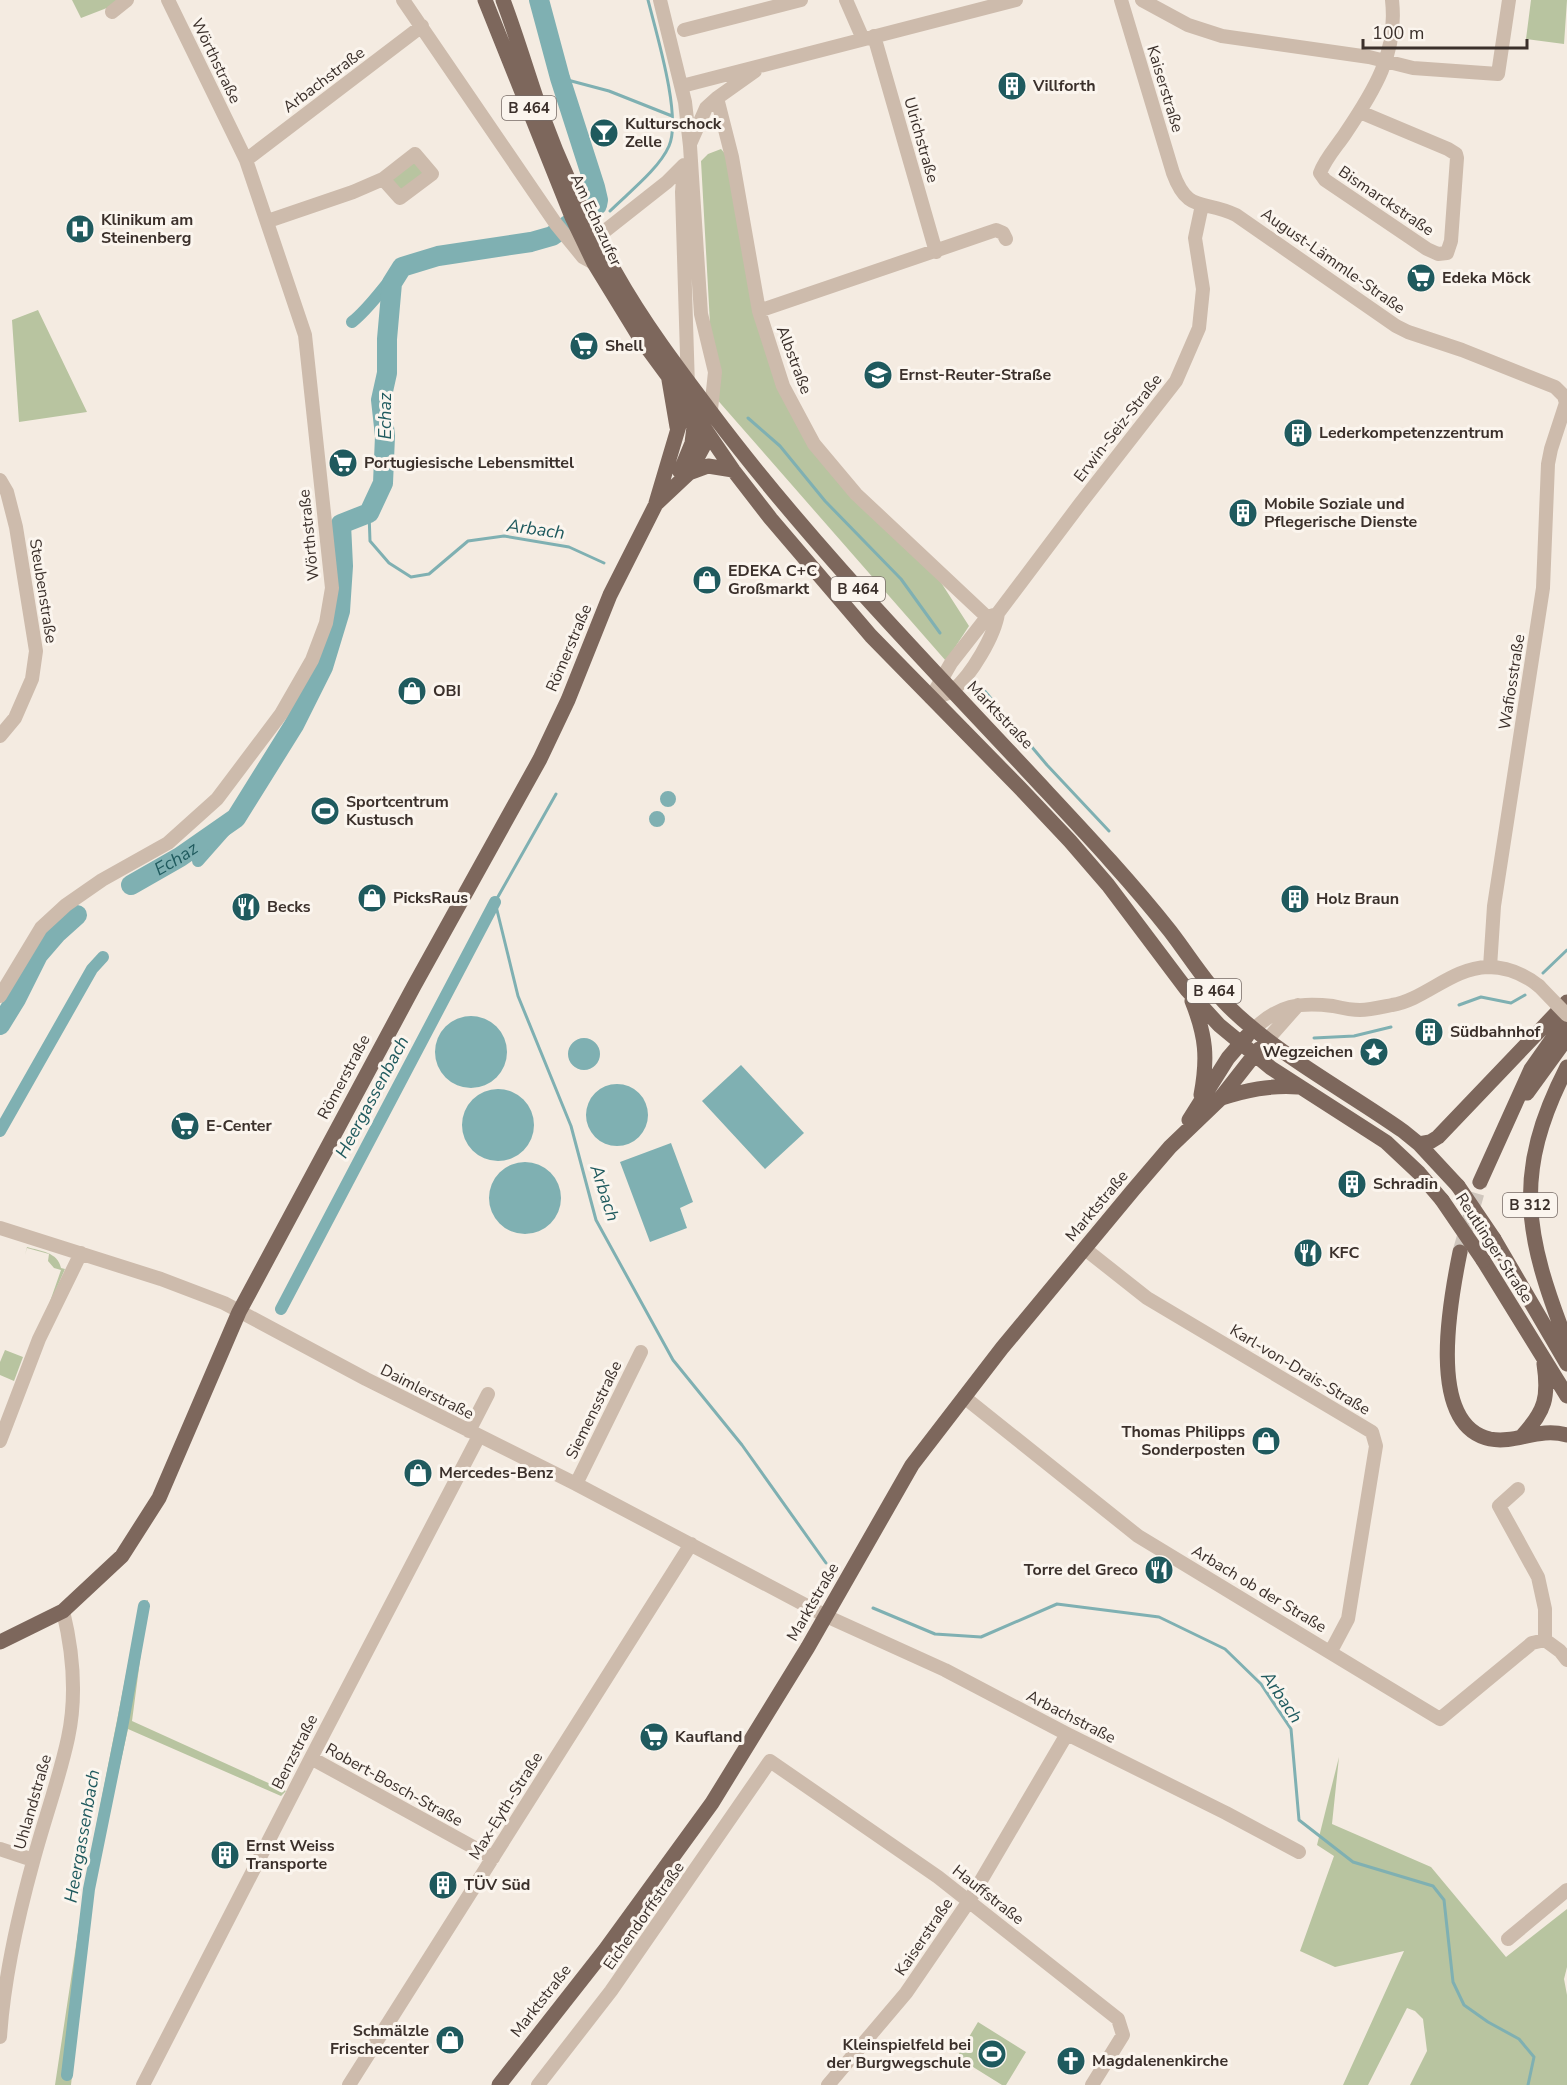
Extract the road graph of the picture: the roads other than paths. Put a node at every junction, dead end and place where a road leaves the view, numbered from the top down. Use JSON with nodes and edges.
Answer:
{"nodes":[{"id":1,"x":127,"y":0,"type":"edge"},
{"id":2,"x":168,"y":0,"type":"edge"},
{"id":3,"x":403,"y":0,"type":"edge"},
{"id":4,"x":485,"y":0,"type":"edge"},
{"id":5,"x":503,"y":0,"type":"edge"},
{"id":6,"x":660,"y":0,"type":"edge"},
{"id":7,"x":801,"y":0,"type":"edge"},
{"id":8,"x":846,"y":0,"type":"edge"},
{"id":9,"x":1016,"y":0,"type":"edge"},
{"id":10,"x":1121,"y":0,"type":"edge"},
{"id":11,"x":1142,"y":0,"type":"edge"},
{"id":12,"x":1392,"y":0,"type":"edge"},
{"id":13,"x":1509,"y":0,"type":"edge"},
{"id":14,"x":112,"y":12,"type":"dead end"},
{"id":15,"x":422,"y":26,"type":"junction"},
{"id":16,"x":684,"y":30,"type":"dead end"},
{"id":17,"x":869,"y":38,"type":"junction"},
{"id":18,"x":1386,"y":62,"type":"junction"},
{"id":19,"x":761,"y":67,"type":"junction"},
{"id":20,"x":682,"y":86,"type":"junction"},
{"id":21,"x":717,"y":98,"type":"junction"},
{"id":22,"x":685,"y":102,"type":"junction"},
{"id":23,"x":1360,"y":112,"type":"junction"},
{"id":24,"x":690,"y":146,"type":"junction"},
{"id":25,"x":246,"y":160,"type":"junction"},
{"id":26,"x":684,"y":165,"type":"junction"},
{"id":27,"x":383,"y":179,"type":"dead end"},
{"id":28,"x":666,"y":182,"type":"junction"},
{"id":29,"x":1179,"y":188,"type":"joint"},
{"id":30,"x":682,"y":192,"type":"junction"},
{"id":31,"x":1202,"y":205,"type":"junction"},
{"id":32,"x":577,"y":213,"type":"junction"},
{"id":33,"x":268,"y":221,"type":"junction"},
{"id":34,"x":585,"y":236,"type":"junction"},
{"id":35,"x":1006,"y":239,"type":"dead end"},
{"id":36,"x":936,"y":252,"type":"junction"},
{"id":37,"x":759,"y":311,"type":"junction"},
{"id":38,"x":669,"y":377,"type":"junction"},
{"id":39,"x":690,"y":393,"type":"junction"},
{"id":40,"x":1566,"y":403,"type":"edge"},
{"id":41,"x":703,"y":414,"type":"junction"},
{"id":42,"x":678,"y":431,"type":"junction"},
{"id":43,"x":709,"y":436,"type":"junction"},
{"id":44,"x":733,"y":470,"type":"junction"},
{"id":45,"x":689,"y":473,"type":"junction"},
{"id":46,"x":0,"y":480,"type":"edge"},
{"id":47,"x":674,"y":486,"type":"junction"},
{"id":48,"x":656,"y":504,"type":"junction"},
{"id":49,"x":993,"y":615,"type":"junction"},
{"id":50,"x":940,"y":680,"type":"junction"},
{"id":51,"x":952,"y":692,"type":"junction"},
{"id":52,"x":931,"y":698,"type":"junction"},
{"id":53,"x":0,"y":736,"type":"edge"},
{"id":54,"x":1490,"y":967,"type":"junction"},
{"id":55,"x":1187,"y":990,"type":"junction"},
{"id":56,"x":0,"y":996,"type":"edge"},
{"id":57,"x":1567,"y":1002,"type":"edge"},
{"id":58,"x":1298,"y":1005,"type":"junction"},
{"id":59,"x":1567,"y":1016,"type":"edge"},
{"id":60,"x":1254,"y":1029,"type":"junction"},
{"id":61,"x":1567,"y":1038,"type":"edge"},
{"id":62,"x":1267,"y":1040,"type":"junction"},
{"id":63,"x":1239,"y":1043,"type":"junction"},
{"id":64,"x":1254,"y":1055,"type":"junction"},
{"id":65,"x":1567,"y":1067,"type":"edge"},
{"id":66,"x":1301,"y":1088,"type":"junction"},
{"id":67,"x":1219,"y":1100,"type":"junction"},
{"id":68,"x":1199,"y":1104,"type":"junction"},
{"id":69,"x":1511,"y":1114,"type":"junction"},
{"id":70,"x":1419,"y":1144,"type":"junction"},
{"id":71,"x":1170,"y":1147,"type":"junction"},
{"id":72,"x":1480,"y":1182,"type":"tunnel mouth"},
{"id":73,"x":0,"y":1228,"type":"edge"},
{"id":74,"x":1084,"y":1249,"type":"junction"},
{"id":75,"x":1460,"y":1252,"type":"tunnel mouth"},
{"id":76,"x":81,"y":1253,"type":"junction"},
{"id":77,"x":239,"y":1312,"type":"junction"},
{"id":78,"x":1567,"y":1343,"type":"edge"},
{"id":79,"x":641,"y":1352,"type":"dead end"},
{"id":80,"x":1543,"y":1357,"type":"junction"},
{"id":81,"x":1567,"y":1364,"type":"edge"},
{"id":82,"x":488,"y":1394,"type":"dead end"},
{"id":83,"x":1567,"y":1396,"type":"edge"},
{"id":84,"x":964,"y":1397,"type":"junction"},
{"id":85,"x":474,"y":1434,"type":"junction"},
{"id":86,"x":1523,"y":1435,"type":"junction"},
{"id":87,"x":1567,"y":1435,"type":"edge"},
{"id":88,"x":0,"y":1441,"type":"edge"},
{"id":89,"x":576,"y":1484,"type":"junction"},
{"id":90,"x":1518,"y":1490,"type":"dead end"},
{"id":91,"x":691,"y":1544,"type":"junction"},
{"id":92,"x":63,"y":1611,"type":"junction"},
{"id":93,"x":826,"y":1616,"type":"junction"},
{"id":94,"x":1545,"y":1640,"type":"junction"},
{"id":95,"x":0,"y":1642,"type":"edge"},
{"id":96,"x":1331,"y":1651,"type":"junction"},
{"id":97,"x":1567,"y":1660,"type":"edge"},
{"id":98,"x":1067,"y":1734,"type":"junction"},
{"id":99,"x":311,"y":1758,"type":"junction"},
{"id":100,"x":770,"y":1761,"type":"joint"},
{"id":101,"x":0,"y":1849,"type":"edge"},
{"id":102,"x":1299,"y":1852,"type":"dead end"},
{"id":103,"x":493,"y":1858,"type":"junction"},
{"id":104,"x":33,"y":1860,"type":"junction"},
{"id":105,"x":1567,"y":1890,"type":"edge"},
{"id":106,"x":969,"y":1901,"type":"junction"},
{"id":107,"x":1508,"y":1939,"type":"dead end"},
{"id":108,"x":0,"y":2037,"type":"edge"},
{"id":109,"x":143,"y":2085,"type":"edge"},
{"id":110,"x":350,"y":2085,"type":"edge"},
{"id":111,"x":499,"y":2085,"type":"edge"},
{"id":112,"x":538,"y":2085,"type":"edge"},
{"id":113,"x":828,"y":2085,"type":"edge"},
{"id":114,"x":1092,"y":2085,"type":"edge"}],
"edges":[{"from":1,"to":14,"type":"street"},
{"from":2,"to":25,"type":"street","name":"Wörthstraße"},
{"from":3,"to":15,"type":"street"},
{"from":4,"to":32,"type":"main road","name":"Am Echazufer","number":"B 464"},
{"from":5,"to":32,"type":"main road","name":"Am Echazufer","number":"B 464"},
{"from":6,"to":20,"type":"street"},
{"from":7,"to":16,"type":"street"},
{"from":8,"to":17,"type":"street","name":"Ulrichstraße"},
{"from":9,"to":17,"type":"street"},
{"from":10,"to":29,"type":"street","name":"Kaiserstraße"},
{"from":11,"to":18,"type":"street"},
{"from":12,"to":18,"type":"street","name":"Bismarckstraße"},
{"from":13,"to":18,"type":"street"},
{"from":15,"to":25,"type":"street","name":"Arbachstraße"},
{"from":15,"to":34,"type":"street"},
{"from":17,"to":19,"type":"street"},
{"from":17,"to":36,"type":"street","name":"Ulrichstraße"},
{"from":18,"to":23,"type":"street","name":"Bismarckstraße"},
{"from":19,"to":20,"type":"street"},
{"from":19,"to":21,"type":"street"},
{"from":20,"to":22,"type":"street"},
{"from":21,"to":24,"type":"street"},
{"from":21,"to":37,"type":"street","name":"Albstraße"},
{"from":22,"to":24,"type":"street"},
{"from":22,"to":26,"type":"street"},
{"from":23,"to":23,"type":"street","name":"Bismarckstraße"},
{"from":24,"to":41,"type":"street"},
{"from":25,"to":33,"type":"street","name":"Wörthstraße"},
{"from":26,"to":28,"type":"street"},
{"from":26,"to":30,"type":"street"},
{"from":27,"to":33,"type":"street"},
{"from":28,"to":30,"type":"street"},
{"from":28,"to":34,"type":"street"},
{"from":29,"to":31,"type":"street","name":"August-Lämmle-Straße"},
{"from":30,"to":39,"type":"street"},
{"from":31,"to":40,"type":"street","name":"August-Lämmle-Straße"},
{"from":31,"to":49,"type":"street","name":"Erwin-Seiz-Straße"},
{"from":32,"to":34,"type":"main road","name":"Am Echazufer","number":"B 464"},
{"from":33,"to":56,"type":"street","name":"Wörthstraße"},
{"from":34,"to":38,"type":"main road","name":"Am Echazufer","number":"B 464"},
{"from":34,"to":39,"type":"main road","name":"Am Echazufer","number":"B 464"},
{"from":35,"to":36,"type":"street"},
{"from":36,"to":37,"type":"street"},
{"from":37,"to":49,"type":"street","name":"Albstraße"},
{"from":38,"to":39,"type":"main road","name":"Am Echazufer","number":"B 464"},
{"from":38,"to":42,"type":"main road"},
{"from":39,"to":41,"type":"main road","name":"Am Echazufer","number":"B 464"},
{"from":39,"to":42,"type":"main road"},
{"from":40,"to":54,"type":"street","name":"Wafiosstraße"},
{"from":41,"to":43,"type":"main road","name":"Am Echazufer","number":"B 464"},
{"from":41,"to":47,"type":"main road","name":"Römerstraße"},
{"from":41,"to":50,"type":"main road","name":"Marktstraße","number":"B 464"},
{"from":42,"to":48,"type":"main road"},
{"from":43,"to":44,"type":"main road","number":"B 464"},
{"from":43,"to":45,"type":"main road","name":"Römerstraße"},
{"from":44,"to":45,"type":"main road"},
{"from":44,"to":52,"type":"main road","number":"B 464"},
{"from":45,"to":47,"type":"main road","name":"Römerstraße"},
{"from":46,"to":53,"type":"street","name":"Steubenstraße"},
{"from":47,"to":48,"type":"main road","name":"Römerstraße"},
{"from":48,"to":77,"type":"main road","name":"Römerstraße"},
{"from":49,"to":50,"type":"street","name":"Erwin-Seiz-Straße"},
{"from":49,"to":51,"type":"street","name":"Erwin-Seiz-Straße"},
{"from":50,"to":51,"type":"main road","name":"Marktstraße","number":"B 464"},
{"from":50,"to":52,"type":"street","name":"Erwin-Seiz-Straße"},
{"from":51,"to":52,"type":"street"},
{"from":51,"to":60,"type":"main road","name":"Marktstraße","number":"B 464"},
{"from":52,"to":55,"type":"main road","number":"B 464"},
{"from":54,"to":58,"type":"street"},
{"from":54,"to":59,"type":"street","bridge":true},
{"from":55,"to":63,"type":"main road","number":"B 464"},
{"from":55,"to":68,"type":"main road"},
{"from":57,"to":70,"type":"main road"},
{"from":58,"to":60,"type":"street"},
{"from":58,"to":62,"type":"street"},
{"from":59,"to":69,"type":"main road"},
{"from":60,"to":62,"type":"main road","name":"Marktstraße","number":"B 464"},
{"from":60,"to":63,"type":"main road","name":"Marktstraße"},
{"from":61,"to":69,"type":"main road"},
{"from":62,"to":64,"type":"main road","name":"Marktstraße"},
{"from":62,"to":70,"type":"main road","name":"Reutlinger Straße","number":"B 464"},
{"from":63,"to":64,"type":"main road","number":"B 464"},
{"from":63,"to":68,"type":"main road","name":"Marktstraße"},
{"from":64,"to":66,"type":"main road","name":"Reutlinger Straße","number":"B 464"},
{"from":64,"to":67,"type":"main road","name":"Marktstraße"},
{"from":65,"to":78,"type":"main road","number":"B 312"},
{"from":66,"to":67,"type":"main road"},
{"from":66,"to":80,"type":"main road","name":"Reutlinger Straße","number":"B 464","bridge":true},
{"from":67,"to":71,"type":"main road","name":"Marktstraße"},
{"from":68,"to":71,"type":"main road","name":"Marktstraße"},
{"from":69,"to":72,"type":"main road"},
{"from":70,"to":81,"type":"main road","name":"Reutlinger Straße","number":"B 464","bridge":true},
{"from":71,"to":74,"type":"main road","name":"Marktstraße"},
{"from":73,"to":76,"type":"street","name":"Daimlerstraße"},
{"from":74,"to":84,"type":"main road","name":"Marktstraße"},
{"from":74,"to":96,"type":"street","name":"Karl-von-Drais-Straße"},
{"from":75,"to":86,"type":"main road"},
{"from":76,"to":77,"type":"street","name":"Daimlerstraße"},
{"from":76,"to":88,"type":"street"},
{"from":77,"to":85,"type":"street","name":"Daimlerstraße"},
{"from":77,"to":92,"type":"main road","name":"Römerstraße"},
{"from":79,"to":89,"type":"street","name":"Siemensstraße"},
{"from":80,"to":83,"type":"main road","name":"Reutlinger Straße"},
{"from":80,"to":86,"type":"main road"},
{"from":82,"to":85,"type":"street","name":"Benzstraße"},
{"from":84,"to":93,"type":"main road","name":"Marktstraße"},
{"from":84,"to":96,"type":"street","name":"Arbach ob der Straße"},
{"from":85,"to":89,"type":"street","name":"Daimlerstraße"},
{"from":85,"to":99,"type":"street","name":"Benzstraße"},
{"from":86,"to":87,"type":"main road"},
{"from":89,"to":91,"type":"street","name":"Daimlerstraße"},
{"from":90,"to":94,"type":"street"},
{"from":91,"to":93,"type":"street","name":"Daimlerstraße"},
{"from":91,"to":103,"type":"street","name":"Max-Eyth-Straße"},
{"from":92,"to":95,"type":"main road","name":"Römerstraße"},
{"from":92,"to":104,"type":"street","name":"Uhlandstraße"},
{"from":93,"to":98,"type":"street","name":"Arbachstraße"},
{"from":93,"to":111,"type":"main road","name":"Marktstraße"},
{"from":94,"to":96,"type":"street","name":"Arbach ob der Straße"},
{"from":94,"to":97,"type":"street"},
{"from":98,"to":102,"type":"street","name":"Arbachstraße"},
{"from":98,"to":106,"type":"street","name":"Kaiserstraße"},
{"from":99,"to":103,"type":"street","name":"Robert-Bosch-Straße"},
{"from":99,"to":109,"type":"street","name":"Benzstraße"},
{"from":100,"to":106,"type":"street","name":"Hauffstraße"},
{"from":100,"to":112,"type":"street","name":"Eichendorffstraße"},
{"from":101,"to":104,"type":"street"},
{"from":103,"to":110,"type":"street","name":"Max-Eyth-Straße"},
{"from":104,"to":108,"type":"street","name":"Uhlandstraße"},
{"from":105,"to":107,"type":"street"},
{"from":106,"to":113,"type":"street","name":"Kaiserstraße"},
{"from":106,"to":114,"type":"street","name":"Hauffstraße"}]}
